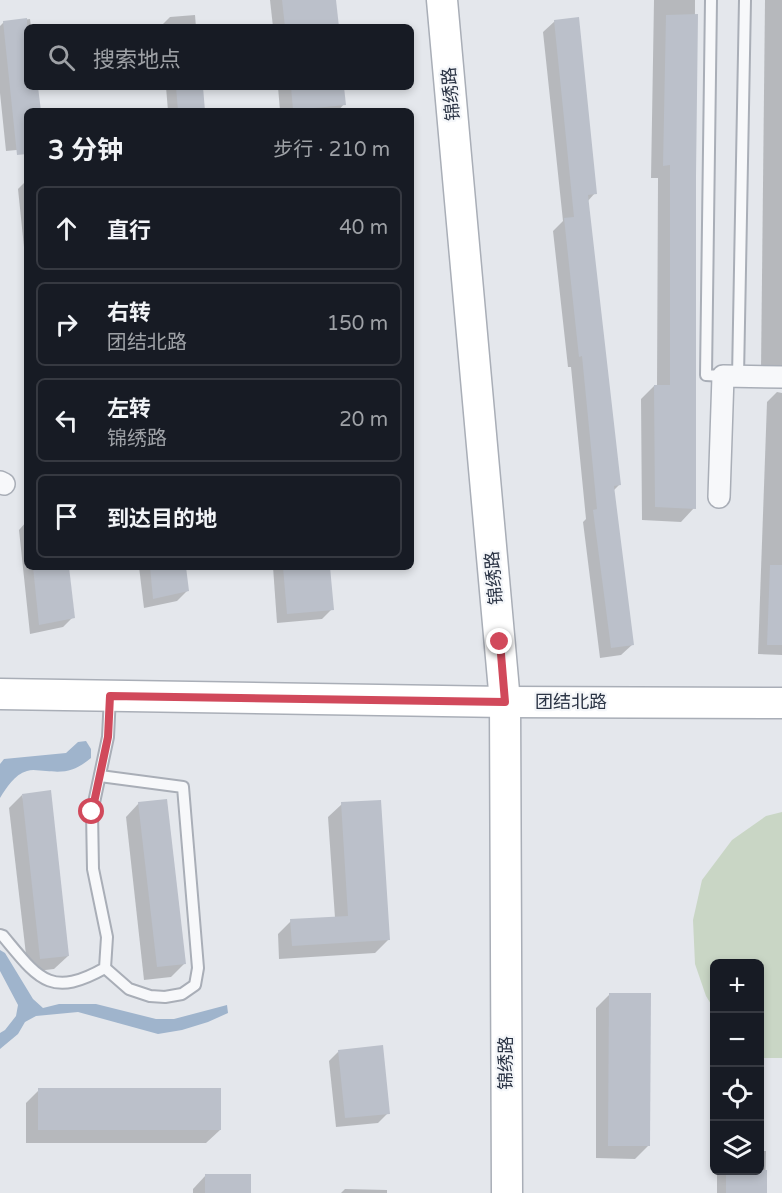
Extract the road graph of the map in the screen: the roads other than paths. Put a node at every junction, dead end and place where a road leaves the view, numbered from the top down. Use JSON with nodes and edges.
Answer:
{"nodes":[{"id":1,"x":442,"y":0,"type":"edge"},
{"id":2,"x":711,"y":0,"type":"edge"},
{"id":3,"x":745,"y":0,"type":"edge"},
{"id":4,"x":731,"y":376,"type":"junction"},
{"id":5,"x":782,"y":377,"type":"edge"},
{"id":6,"x":719,"y":497,"type":"dead end"},
{"id":7,"x":0,"y":694,"type":"edge"},
{"id":8,"x":110,"y":696,"type":"junction"},
{"id":9,"x":505,"y":702,"type":"junction"},
{"id":10,"x":782,"y":703,"type":"edge"},
{"id":11,"x":100,"y":776,"type":"junction"},
{"id":12,"x":1,"y":935,"type":"edge"},
{"id":13,"x":105,"y":968,"type":"junction"},
{"id":14,"x":507,"y":1193,"type":"edge"}],
"edges":[{"from":1,"to":9,"type":"street","name":"锦绣路"},
{"from":2,"to":4,"type":"lane"},
{"from":3,"to":4,"type":"lane"},
{"from":4,"to":5,"type":"street"},
{"from":4,"to":6,"type":"street"},
{"from":7,"to":8,"type":"street","name":"团结北路"},
{"from":8,"to":9,"type":"street","name":"团结北路"},
{"from":8,"to":11,"type":"lane"},
{"from":9,"to":10,"type":"street","name":"团结北路"},
{"from":9,"to":14,"type":"street","name":"锦绣路"},
{"from":11,"to":13,"type":"lane"},
{"from":11,"to":13,"type":"lane"},
{"from":12,"to":13,"type":"lane"}]}
